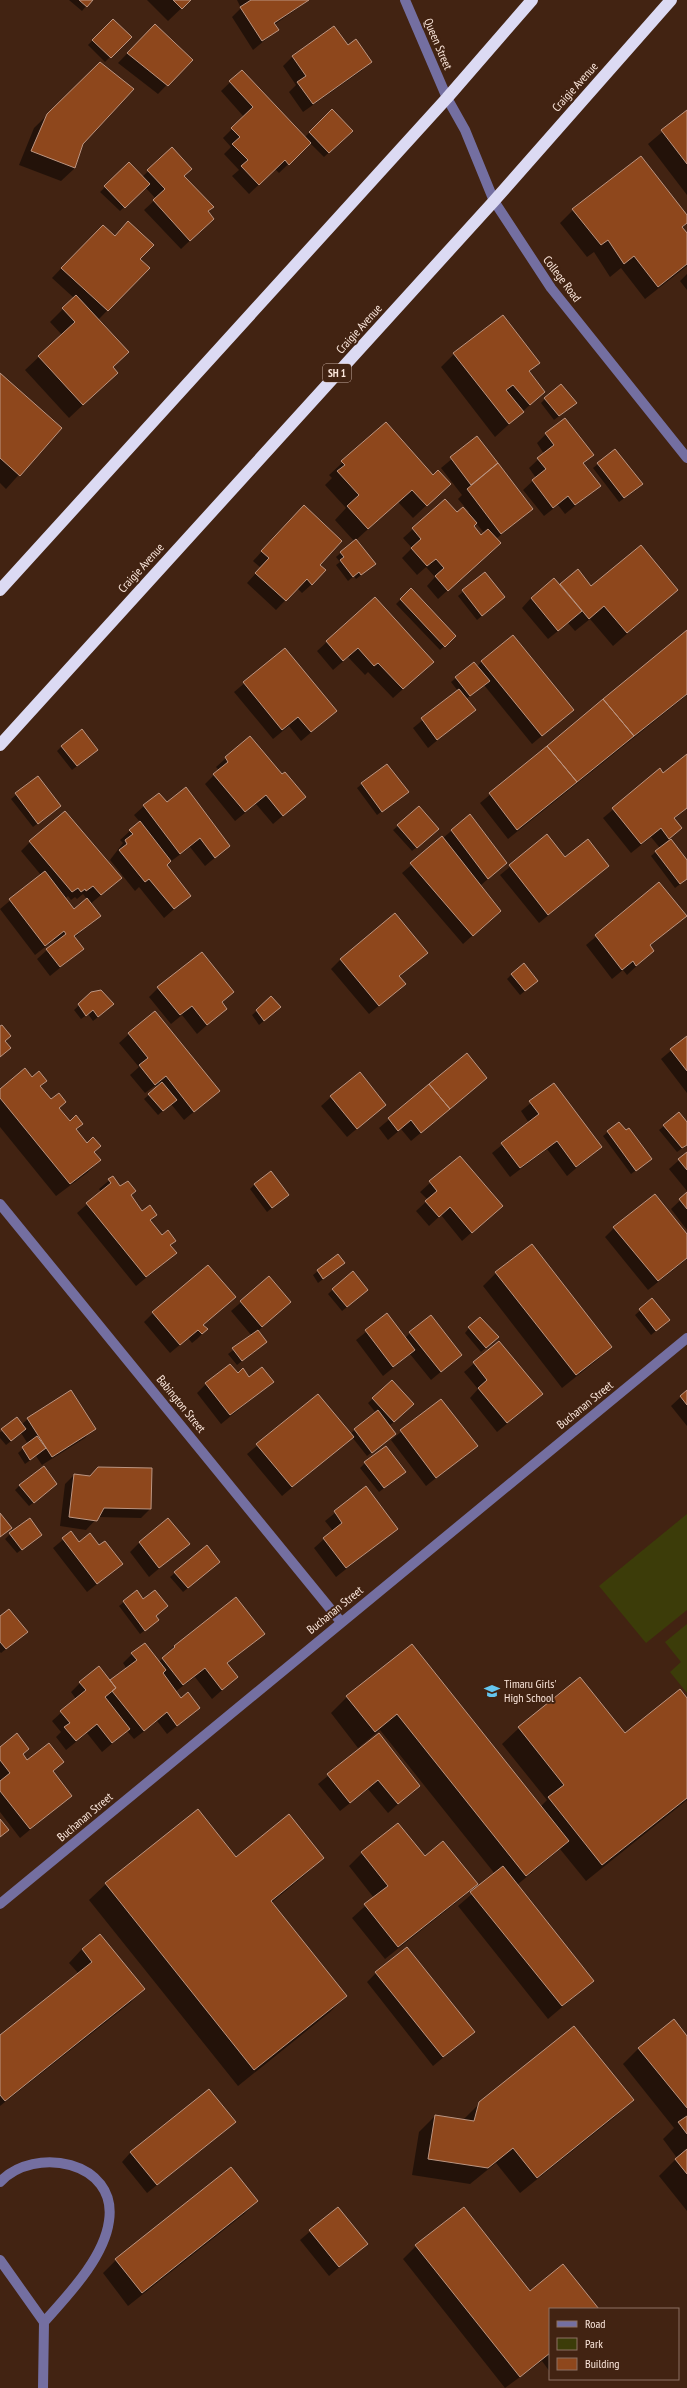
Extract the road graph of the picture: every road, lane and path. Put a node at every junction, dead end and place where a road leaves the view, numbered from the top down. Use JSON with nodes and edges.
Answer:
{"nodes":[{"id":1,"x":405,"y":0,"type":"edge"},
{"id":2,"x":532,"y":0,"type":"edge"},
{"id":3,"x":671,"y":0,"type":"edge"},
{"id":4,"x":447,"y":98,"type":"junction"},
{"id":5,"x":494,"y":201,"type":"junction"},
{"id":6,"x":687,"y":458,"type":"edge"},
{"id":7,"x":0,"y":590,"type":"edge"},
{"id":8,"x":0,"y":745,"type":"edge"},
{"id":9,"x":0,"y":1204,"type":"edge"},
{"id":10,"x":687,"y":1338,"type":"edge"},
{"id":11,"x":341,"y":1622,"type":"junction"},
{"id":12,"x":0,"y":1904,"type":"edge"},
{"id":13,"x":0,"y":2182,"type":"edge"},
{"id":14,"x":0,"y":2260,"type":"edge"},
{"id":15,"x":44,"y":2322,"type":"junction"},
{"id":16,"x":43,"y":2388,"type":"edge"}],
"edges":[{"from":1,"to":4,"type":"street","name":"Queen Street"},
{"from":2,"to":4,"type":"highway"},
{"from":3,"to":5,"type":"highway","name":"Craigie Avenue","number":"SH 1"},
{"from":4,"to":5,"type":"street","name":"College Road"},
{"from":4,"to":7,"type":"highway"},
{"from":5,"to":6,"type":"street","name":"College Road"},
{"from":5,"to":8,"type":"highway","name":"Craigie Avenue","number":"SH 1"},
{"from":9,"to":11,"type":"street","name":"Babington Street"},
{"from":10,"to":11,"type":"street","name":"Buchanan Street"},
{"from":11,"to":12,"type":"street","name":"Buchanan Street"},
{"from":13,"to":15,"type":"street"},
{"from":14,"to":15,"type":"street"},
{"from":15,"to":16,"type":"street"}]}
